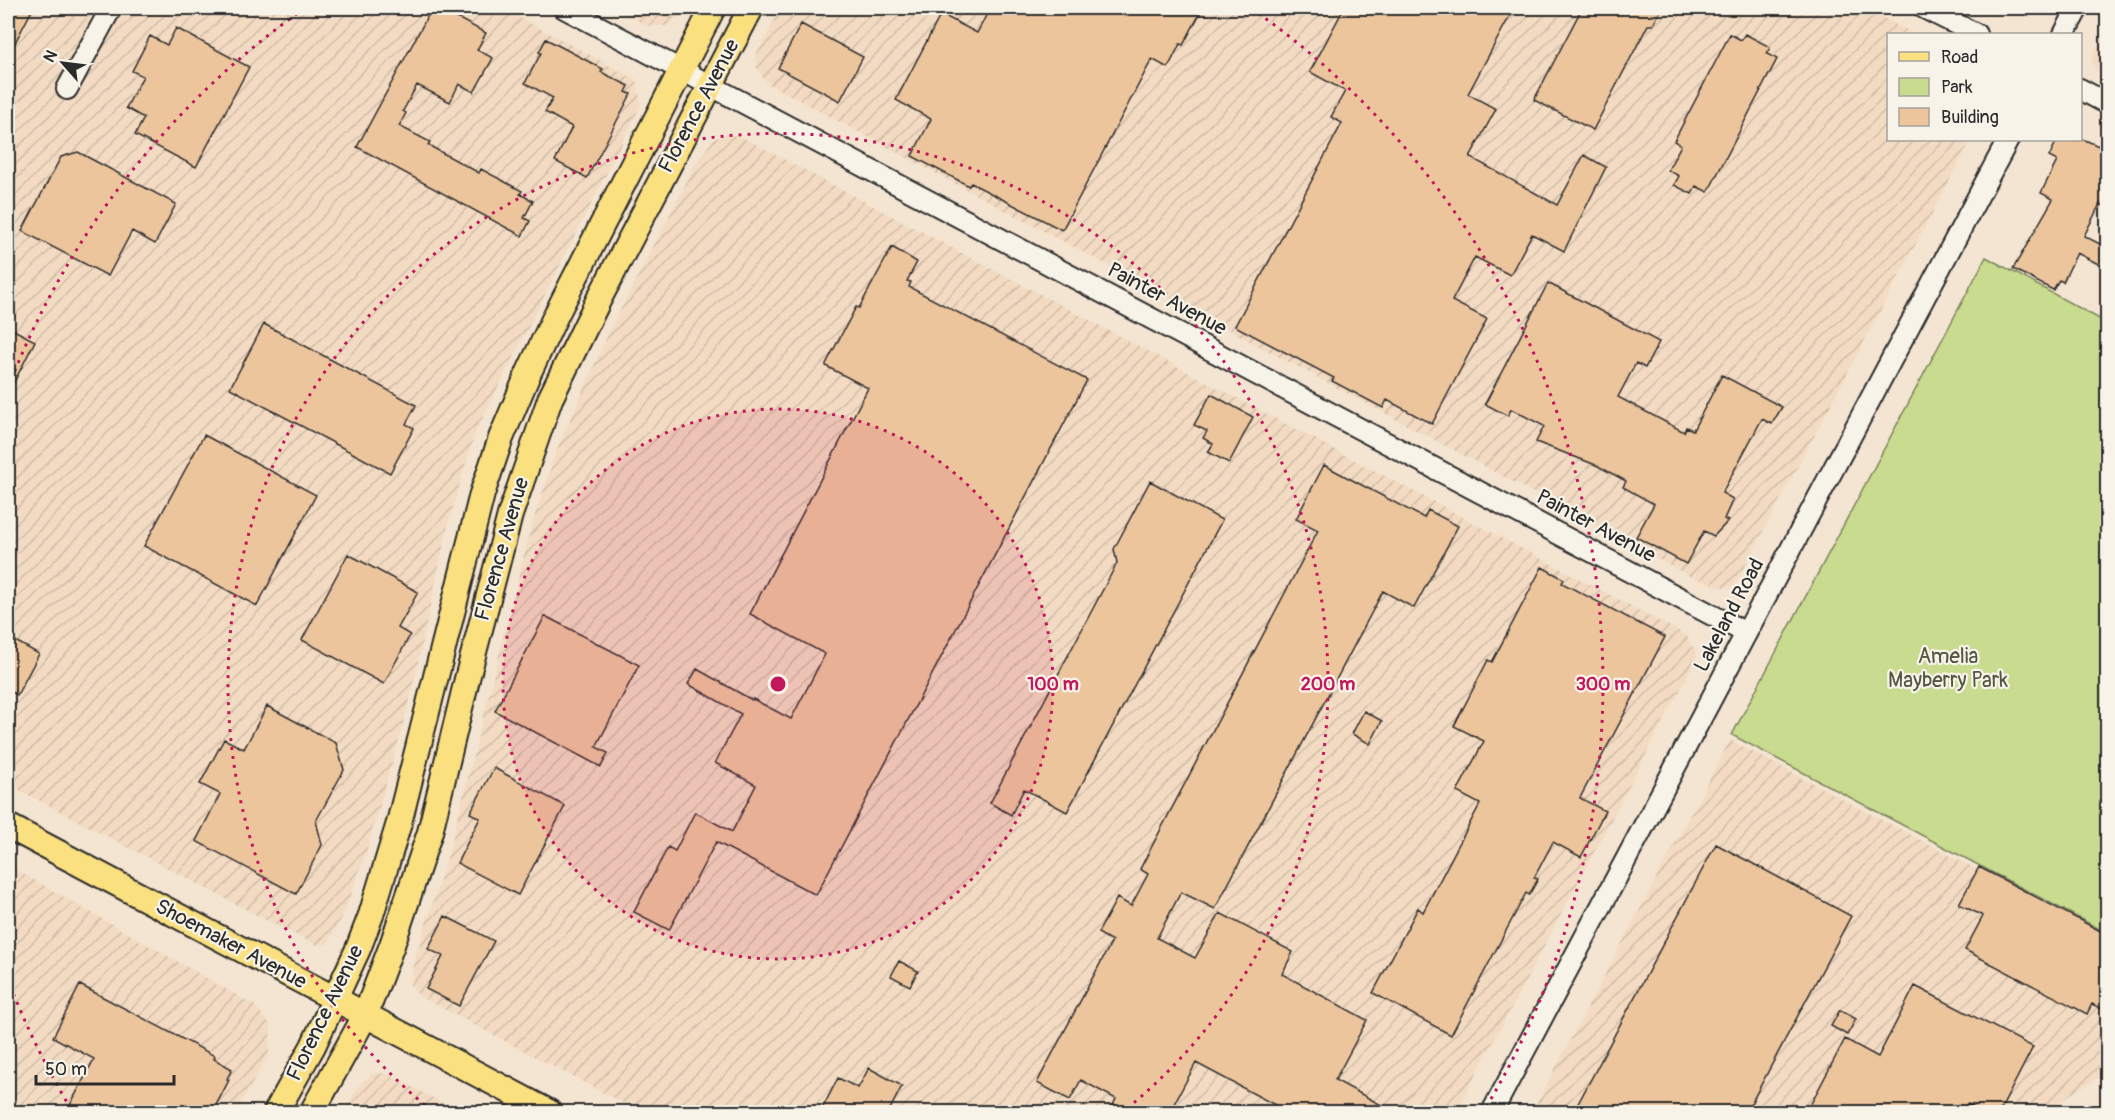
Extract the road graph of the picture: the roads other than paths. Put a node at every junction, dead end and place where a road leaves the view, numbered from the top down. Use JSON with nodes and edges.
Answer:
{"nodes":[{"id":1,"x":111,"y":8,"type":"edge"},
{"id":2,"x":564,"y":8,"type":"edge"},
{"id":3,"x":713,"y":8,"type":"edge"},
{"id":4,"x":751,"y":8,"type":"edge"},
{"id":5,"x":1924,"y":8,"type":"edge"},
{"id":6,"x":2078,"y":8,"type":"edge"},
{"id":7,"x":1974,"y":33,"type":"edge"},
{"id":8,"x":2065,"y":33,"type":"edge"},
{"id":9,"x":681,"y":69,"type":"junction"},
{"id":10,"x":710,"y":85,"type":"junction"},
{"id":11,"x":67,"y":89,"type":"dead end"},
{"id":12,"x":2082,"y":90,"type":"edge"},
{"id":13,"x":2108,"y":104,"type":"edge"},
{"id":14,"x":2007,"y":141,"type":"edge"},
{"id":15,"x":1746,"y":633,"type":"junction"},
{"id":16,"x":8,"y":826,"type":"edge"},
{"id":17,"x":334,"y":999,"type":"junction"},
{"id":18,"x":366,"y":1016,"type":"junction"},
{"id":19,"x":276,"y":1113,"type":"edge"},
{"id":20,"x":312,"y":1113,"type":"edge"},
{"id":21,"x":549,"y":1113,"type":"edge"},
{"id":22,"x":1492,"y":1113,"type":"edge"}],
"edges":[{"from":1,"to":11,"type":"street"},
{"from":2,"to":9,"type":"street","name":"Painter Avenue"},
{"from":3,"to":9,"type":"main road","name":"Florence Avenue"},
{"from":4,"to":10,"type":"main road","name":"Florence Avenue"},
{"from":5,"to":7,"type":"street"},
{"from":6,"to":8,"type":"street"},
{"from":9,"to":10,"type":"street","name":"Painter Avenue"},
{"from":9,"to":17,"type":"main road","name":"Florence Avenue"},
{"from":10,"to":15,"type":"street","name":"Painter Avenue"},
{"from":10,"to":18,"type":"main road","name":"Florence Avenue"},
{"from":12,"to":13,"type":"street"},
{"from":14,"to":15,"type":"street","name":"Lakeland Road"},
{"from":15,"to":22,"type":"street","name":"Lakeland Road"},
{"from":16,"to":17,"type":"main road","name":"Shoemaker Avenue"},
{"from":17,"to":18,"type":"main road","name":"Shoemaker Avenue"},
{"from":17,"to":19,"type":"main road","name":"Florence Avenue"},
{"from":18,"to":20,"type":"main road","name":"Florence Avenue"},
{"from":18,"to":21,"type":"main road","name":"Shoemaker Avenue"}]}
